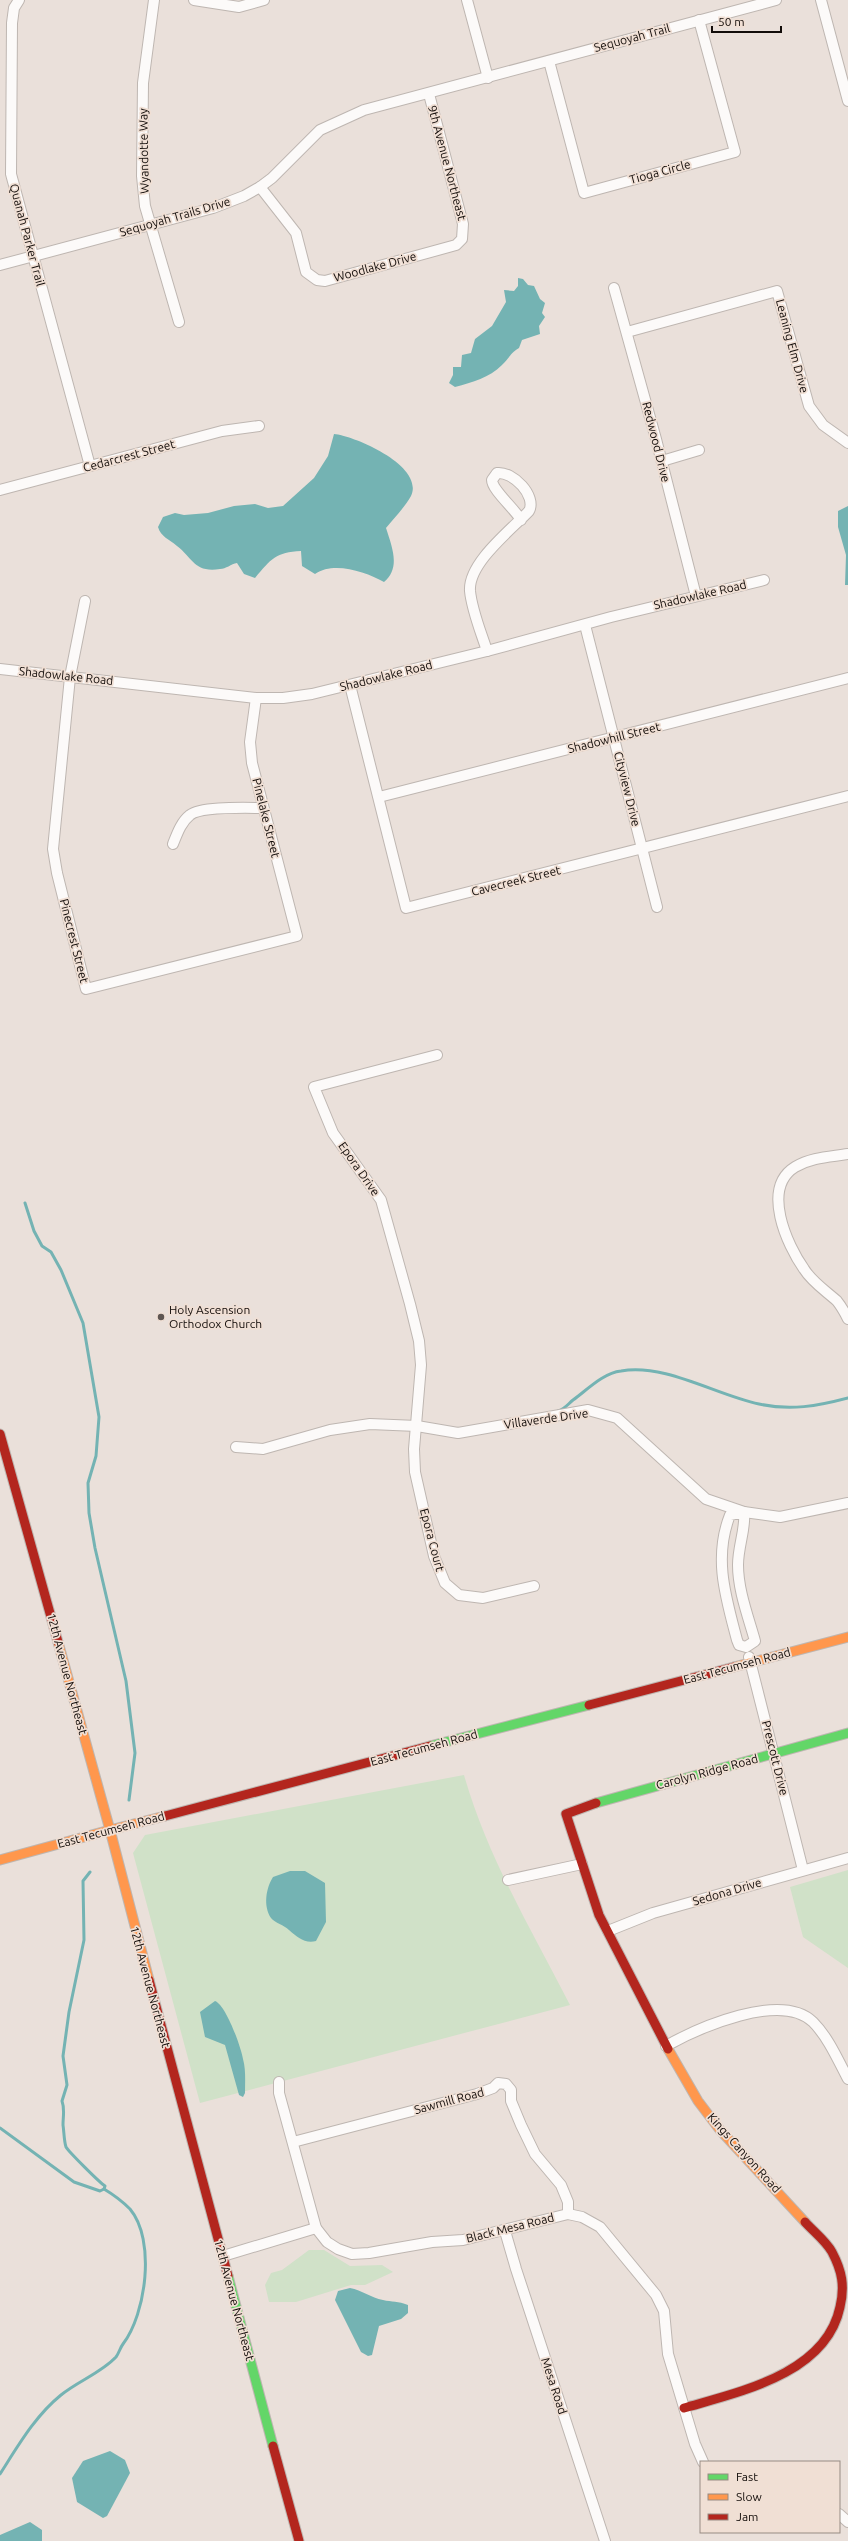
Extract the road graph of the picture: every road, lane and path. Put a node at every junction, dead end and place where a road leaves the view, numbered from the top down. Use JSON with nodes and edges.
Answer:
{"nodes":[{"id":1,"x":19,"y":0,"type":"edge"},
{"id":2,"x":154,"y":0,"type":"edge"},
{"id":3,"x":194,"y":0,"type":"edge"},
{"id":4,"x":264,"y":0,"type":"edge"},
{"id":5,"x":467,"y":0,"type":"edge"},
{"id":6,"x":776,"y":0,"type":"edge"},
{"id":7,"x":821,"y":0,"type":"edge"},
{"id":8,"x":757,"y":2,"type":"edge"},
{"id":9,"x":699,"y":20,"type":"junction"},
{"id":10,"x":549,"y":61,"type":"junction"},
{"id":11,"x":488,"y":78,"type":"junction"},
{"id":12,"x":429,"y":94,"type":"junction"},
{"id":13,"x":848,"y":101,"type":"edge"},
{"id":14,"x":260,"y":187,"type":"junction"},
{"id":15,"x":151,"y":224,"type":"junction"},
{"id":16,"x":449,"y":248,"type":"joint"},
{"id":17,"x":33,"y":256,"type":"junction"},
{"id":18,"x":0,"y":265,"type":"edge"},
{"id":19,"x":614,"y":288,"type":"dead end"},
{"id":20,"x":179,"y":322,"type":"dead end"},
{"id":21,"x":627,"y":332,"type":"junction"},
{"id":22,"x":259,"y":426,"type":"dead end"},
{"id":23,"x":848,"y":443,"type":"edge"},
{"id":24,"x":699,"y":450,"type":"dead end"},
{"id":25,"x":662,"y":461,"type":"junction"},
{"id":26,"x":90,"y":466,"type":"junction"},
{"id":27,"x":0,"y":490,"type":"edge"},
{"id":28,"x":521,"y":520,"type":"junction"},
{"id":29,"x":764,"y":580,"type":"dead end"},
{"id":30,"x":696,"y":596,"type":"junction"},
{"id":31,"x":85,"y":601,"type":"dead end"},
{"id":32,"x":585,"y":625,"type":"junction"},
{"id":33,"x":487,"y":651,"type":"junction"},
{"id":34,"x":0,"y":669,"type":"edge"},
{"id":35,"x":70,"y":677,"type":"junction"},
{"id":36,"x":848,"y":678,"type":"edge"},
{"id":37,"x":350,"y":685,"type":"junction"},
{"id":38,"x":256,"y":698,"type":"junction"},
{"id":39,"x":615,"y":738,"type":"junction"},
{"id":40,"x":848,"y":796,"type":"edge"},
{"id":41,"x":379,"y":797,"type":"junction"},
{"id":42,"x":263,"y":808,"type":"junction"},
{"id":43,"x":173,"y":844,"type":"dead end"},
{"id":44,"x":642,"y":848,"type":"junction"},
{"id":45,"x":657,"y":907,"type":"dead end"},
{"id":46,"x":297,"y":936,"type":"joint"},
{"id":47,"x":437,"y":1054,"type":"dead end"},
{"id":48,"x":848,"y":1154,"type":"edge"},
{"id":49,"x":848,"y":1319,"type":"edge"},
{"id":50,"x":417,"y":1426,"type":"junction"},
{"id":51,"x":0,"y":1434,"type":"edge"},
{"id":52,"x":236,"y":1447,"type":"dead end"},
{"id":53,"x":848,"y":1503,"type":"edge"},
{"id":54,"x":744,"y":1512,"type":"junction"},
{"id":55,"x":534,"y":1586,"type":"dead end"},
{"id":56,"x":848,"y":1637,"type":"edge"},
{"id":57,"x":746,"y":1647,"type":"junction"},
{"id":58,"x":751,"y":1662,"type":"junction"},
{"id":59,"x":848,"y":1733,"type":"edge"},
{"id":60,"x":774,"y":1754,"type":"junction"},
{"id":61,"x":566,"y":1814,"type":"joint"},
{"id":62,"x":110,"y":1830,"type":"junction"},
{"id":63,"x":848,"y":1858,"type":"edge"},
{"id":64,"x":0,"y":1860,"type":"edge"},
{"id":65,"x":582,"y":1864,"type":"junction"},
{"id":66,"x":803,"y":1870,"type":"junction"},
{"id":67,"x":508,"y":1880,"type":"dead end"},
{"id":68,"x":608,"y":1932,"type":"junction"},
{"id":69,"x":666,"y":2046,"type":"junction"},
{"id":70,"x":847,"y":2074,"type":"edge"},
{"id":71,"x":279,"y":2082,"type":"dead end"},
{"id":72,"x":293,"y":2142,"type":"junction"},
{"id":73,"x":568,"y":2214,"type":"junction"},
{"id":74,"x":316,"y":2228,"type":"junction"},
{"id":75,"x":505,"y":2231,"type":"junction"},
{"id":76,"x":222,"y":2256,"type":"junction"},
{"id":77,"x":846,"y":2289,"type":"edge"},
{"id":78,"x":684,"y":2408,"type":"junction"},
{"id":79,"x":703,"y":2461,"type":"edge"},
{"id":80,"x":840,"y":2515,"type":"edge"},
{"id":81,"x":848,"y":2522,"type":"edge"},
{"id":82,"x":299,"y":2541,"type":"edge"},
{"id":83,"x":605,"y":2541,"type":"edge"}],
"edges":[{"from":1,"to":17,"type":"street","name":"Quanah Parker Trail"},
{"from":2,"to":15,"type":"street","name":"Wyandotte Way"},
{"from":3,"to":4,"type":"street"},
{"from":5,"to":11,"type":"street"},
{"from":6,"to":8,"type":"street","name":"Sequoyah Trail"},
{"from":7,"to":13,"type":"street"},
{"from":8,"to":9,"type":"street","name":"Sequoyah Trail"},
{"from":9,"to":10,"type":"street","name":"Sequoyah Trail"},
{"from":9,"to":10,"type":"street","name":"Tioga Circle"},
{"from":10,"to":11,"type":"street","name":"Sequoyah Trail"},
{"from":11,"to":12,"type":"street","name":"Sequoyah Trails Drive"},
{"from":12,"to":14,"type":"street","name":"Sequoyah Trails Drive"},
{"from":12,"to":16,"type":"street","name":"9th Avenue Northeast"},
{"from":14,"to":15,"type":"street","name":"Sequoyah Trails Drive"},
{"from":14,"to":16,"type":"street","name":"Woodlake Drive"},
{"from":15,"to":17,"type":"street","name":"Sequoyah Trails Drive"},
{"from":15,"to":20,"type":"street","name":"Wyandotte Way"},
{"from":17,"to":18,"type":"street","name":"Sequoyah Trails Drive"},
{"from":17,"to":26,"type":"street","name":"Quanah Parker Trail"},
{"from":19,"to":21,"type":"street","name":"Redwood Drive"},
{"from":21,"to":23,"type":"street","name":"Leaning Elm Drive"},
{"from":21,"to":25,"type":"street","name":"Redwood Drive"},
{"from":22,"to":26,"type":"street","name":"Cedarcrest Street"},
{"from":24,"to":25,"type":"street"},
{"from":25,"to":30,"type":"street","name":"Redwood Drive"},
{"from":26,"to":27,"type":"street","name":"Cedarcrest Street"},
{"from":28,"to":28,"type":"street"},
{"from":28,"to":33,"type":"street"},
{"from":29,"to":30,"type":"street","name":"Shadowlake Road"},
{"from":30,"to":32,"type":"street","name":"Shadowlake Road"},
{"from":31,"to":35,"type":"street"},
{"from":32,"to":33,"type":"street","name":"Shadowlake Road"},
{"from":32,"to":39,"type":"street","name":"Cityview Drive"},
{"from":33,"to":37,"type":"street","name":"Shadowlake Road"},
{"from":34,"to":35,"type":"street","name":"Shadowlake Road"},
{"from":35,"to":38,"type":"street","name":"Shadowlake Road"},
{"from":35,"to":46,"type":"street","name":"Pinecrest Street"},
{"from":36,"to":39,"type":"street","name":"Shadowhill Street"},
{"from":37,"to":38,"type":"street","name":"Shadowlake Road"},
{"from":37,"to":41,"type":"street","name":"Cavecreek Street"},
{"from":38,"to":42,"type":"street","name":"Pinelake Street"},
{"from":39,"to":41,"type":"street","name":"Shadowhill Street"},
{"from":39,"to":44,"type":"street","name":"Cityview Drive"},
{"from":40,"to":44,"type":"street","name":"Cavecreek Street"},
{"from":41,"to":44,"type":"street","name":"Cavecreek Street"},
{"from":42,"to":43,"type":"street"},
{"from":42,"to":46,"type":"street","name":"Pinelake Street"},
{"from":44,"to":45,"type":"street","name":"Cityview Drive"},
{"from":47,"to":50,"type":"street","name":"Epora Drive"},
{"from":48,"to":49,"type":"street"},
{"from":50,"to":52,"type":"street","name":"Villaverde Drive"},
{"from":50,"to":54,"type":"street","name":"Villaverde Drive"},
{"from":50,"to":55,"type":"street","name":"Epora Court"},
{"from":51,"to":62,"type":"main road","name":"12th Avenue Northeast"},
{"from":53,"to":54,"type":"street","name":"Villaverde Drive"},
{"from":54,"to":57,"type":"street"},
{"from":54,"to":57,"type":"street","name":"Prescott Drive"},
{"from":56,"to":58,"type":"main road","name":"East Tecumseh Road"},
{"from":57,"to":58,"type":"street","name":"Prescott Drive"},
{"from":58,"to":60,"type":"street","name":"Prescott Drive"},
{"from":58,"to":62,"type":"main road","name":"East Tecumseh Road"},
{"from":59,"to":60,"type":"main road","name":"Carolyn Ridge Road"},
{"from":60,"to":61,"type":"main road","name":"Carolyn Ridge Road"},
{"from":60,"to":66,"type":"street","name":"Prescott Drive"},
{"from":61,"to":65,"type":"main road","name":"Kings Canyon Road"},
{"from":62,"to":64,"type":"main road","name":"East Tecumseh Road"},
{"from":62,"to":76,"type":"main road","name":"12th Avenue Northeast"},
{"from":63,"to":66,"type":"street","name":"Sedona Drive"},
{"from":65,"to":67,"type":"street"},
{"from":65,"to":68,"type":"main road","name":"Kings Canyon Road"},
{"from":66,"to":68,"type":"street","name":"Sedona Drive"},
{"from":68,"to":69,"type":"main road","name":"Kings Canyon Road"},
{"from":69,"to":70,"type":"street"},
{"from":69,"to":77,"type":"main road","name":"Kings Canyon Road"},
{"from":71,"to":72,"type":"street","name":"Black Mesa Road"},
{"from":72,"to":73,"type":"street","name":"Sawmill Road"},
{"from":72,"to":74,"type":"street","name":"Black Mesa Road"},
{"from":73,"to":75,"type":"street","name":"Black Mesa Road"},
{"from":73,"to":78,"type":"street","name":"Black Mesa Road"},
{"from":74,"to":75,"type":"street","name":"Black Mesa Road"},
{"from":74,"to":76,"type":"street"},
{"from":75,"to":83,"type":"street","name":"Mesa Road"},
{"from":76,"to":82,"type":"main road","name":"12th Avenue Northeast"},
{"from":77,"to":78,"type":"main road","name":"Kings Canyon Road"},
{"from":78,"to":79,"type":"street","name":"Black Mesa Road"},
{"from":80,"to":81,"type":"street"}]}
